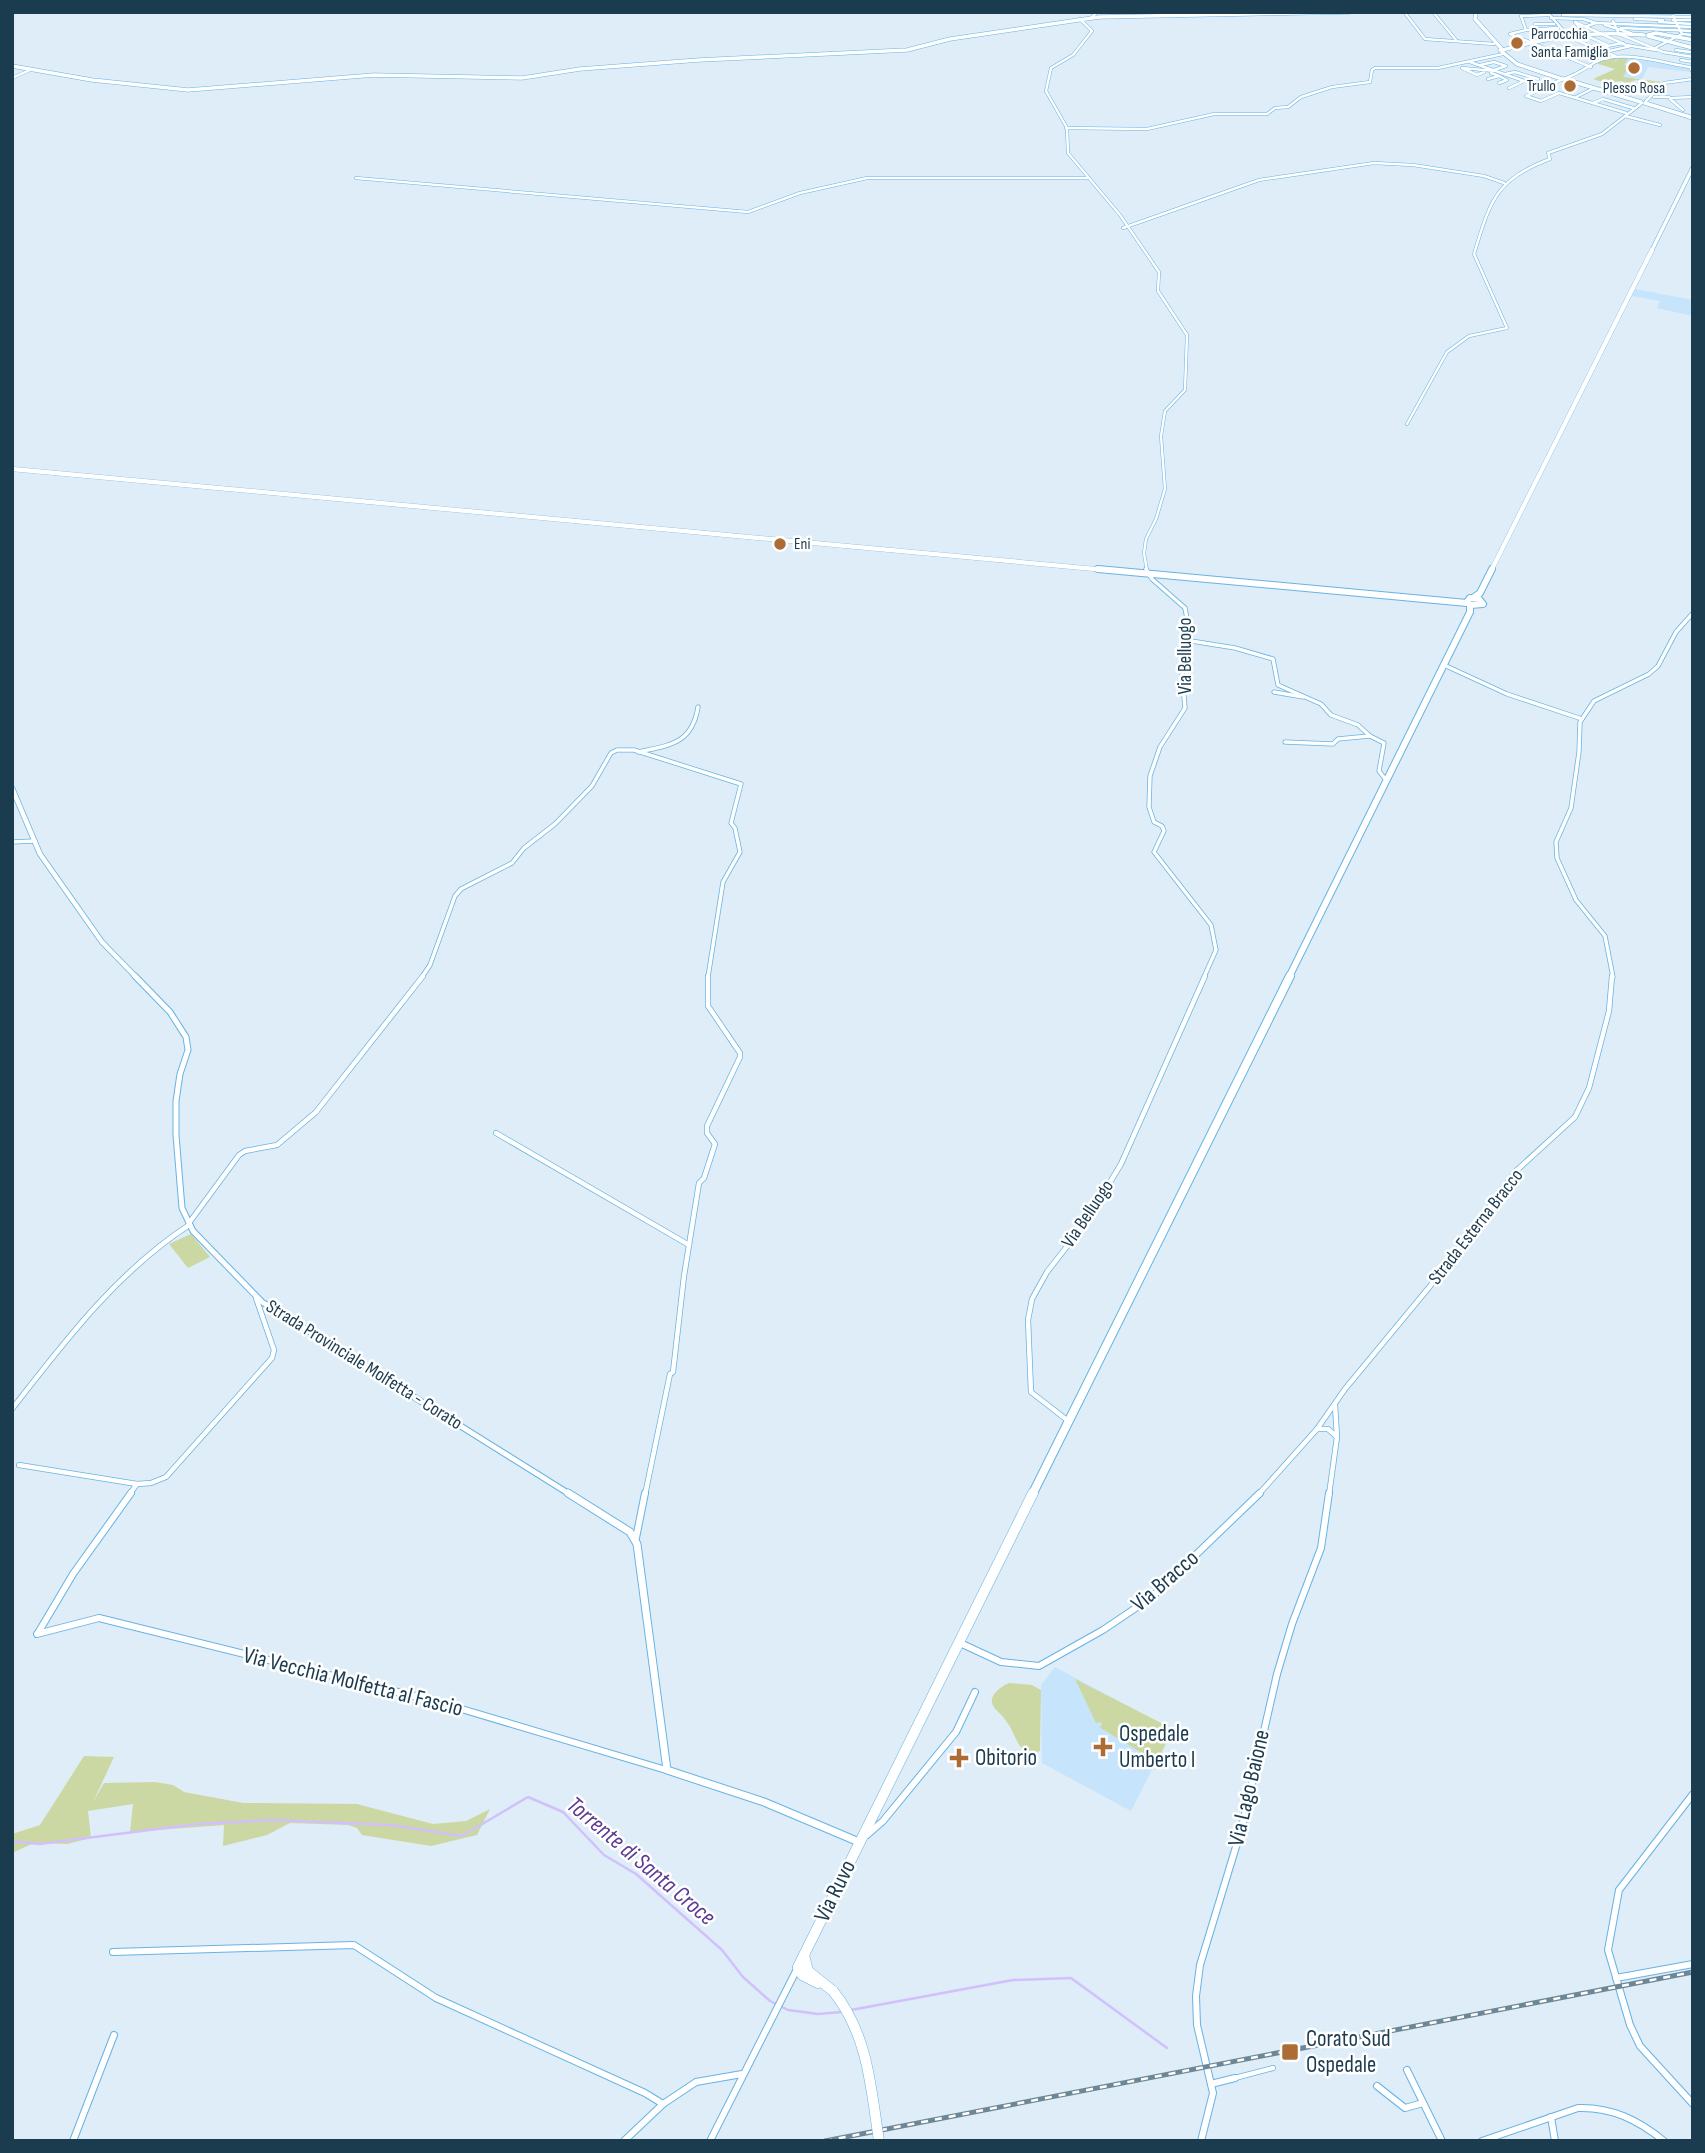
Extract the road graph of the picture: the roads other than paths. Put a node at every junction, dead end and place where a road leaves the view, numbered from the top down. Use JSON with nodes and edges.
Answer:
{"nodes":[{"id":1,"x":1097,"y":12,"type":"edge"},
{"id":2,"x":1350,"y":12,"type":"edge"},
{"id":3,"x":1371,"y":12,"type":"edge"},
{"id":4,"x":1423,"y":12,"type":"edge"},
{"id":5,"x":1433,"y":12,"type":"edge"},
{"id":6,"x":1475,"y":12,"type":"edge"},
{"id":7,"x":1591,"y":12,"type":"edge"},
{"id":8,"x":1681,"y":12,"type":"edge"},
{"id":9,"x":1405,"y":13,"type":"edge"},
{"id":10,"x":1608,"y":14,"type":"edge"},
{"id":11,"x":1549,"y":15,"type":"edge"},
{"id":12,"x":1563,"y":15,"type":"edge"},
{"id":13,"x":1621,"y":15,"type":"edge"},
{"id":14,"x":1635,"y":15,"type":"edge"},
{"id":15,"x":1582,"y":17,"type":"edge"},
{"id":16,"x":1091,"y":18,"type":"junction"},
{"id":17,"x":1647,"y":18,"type":"edge"},
{"id":18,"x":1080,"y":19,"type":"junction"},
{"id":19,"x":1662,"y":19,"type":"edge"},
{"id":20,"x":1674,"y":19,"type":"edge"},
{"id":21,"x":1575,"y":21,"type":"junction"},
{"id":22,"x":1595,"y":23,"type":"junction"},
{"id":23,"x":1614,"y":23,"type":"junction"},
{"id":24,"x":1535,"y":24,"type":"dead end"},
{"id":25,"x":1555,"y":24,"type":"junction"},
{"id":26,"x":1626,"y":24,"type":"junction"},
{"id":27,"x":1639,"y":24,"type":"junction"},
{"id":28,"x":1604,"y":25,"type":"junction"},
{"id":29,"x":1691,"y":25,"type":"edge"},
{"id":30,"x":1587,"y":26,"type":"junction"},
{"id":31,"x":1558,"y":28,"type":"junction"},
{"id":32,"x":1595,"y":28,"type":"junction"},
{"id":33,"x":1628,"y":28,"type":"junction"},
{"id":34,"x":1579,"y":29,"type":"junction"},
{"id":35,"x":1641,"y":29,"type":"junction"},
{"id":36,"x":1526,"y":30,"type":"junction"},
{"id":37,"x":1618,"y":30,"type":"junction"},
{"id":38,"x":1668,"y":30,"type":"junction"},
{"id":39,"x":1652,"y":31,"type":"junction"},
{"id":40,"x":1600,"y":33,"type":"junction"},
{"id":41,"x":1631,"y":33,"type":"junction"},
{"id":42,"x":1585,"y":35,"type":"junction"},
{"id":43,"x":1646,"y":35,"type":"junction"},
{"id":44,"x":1679,"y":35,"type":"junction"},
{"id":45,"x":1569,"y":37,"type":"junction"},
{"id":46,"x":1655,"y":39,"type":"junction"},
{"id":47,"x":1634,"y":40,"type":"junction"},
{"id":48,"x":1457,"y":41,"type":"junction"},
{"id":49,"x":1669,"y":42,"type":"junction"},
{"id":50,"x":1532,"y":43,"type":"junction"},
{"id":51,"x":1623,"y":43,"type":"junction"},
{"id":52,"x":1494,"y":44,"type":"junction"},
{"id":53,"x":1642,"y":44,"type":"junction"},
{"id":54,"x":1609,"y":46,"type":"junction"},
{"id":55,"x":1632,"y":46,"type":"junction"},
{"id":56,"x":1596,"y":48,"type":"junction"},
{"id":57,"x":1655,"y":49,"type":"junction"},
{"id":58,"x":1501,"y":50,"type":"junction"},
{"id":59,"x":1676,"y":50,"type":"junction"},
{"id":60,"x":1605,"y":52,"type":"junction"},
{"id":61,"x":1690,"y":53,"type":"edge"},
{"id":62,"x":1616,"y":56,"type":"junction"},
{"id":63,"x":1466,"y":60,"type":"junction"},
{"id":64,"x":1683,"y":61,"type":"junction"},
{"id":65,"x":1693,"y":62,"type":"edge"},
{"id":66,"x":1480,"y":65,"type":"junction"},
{"id":67,"x":12,"y":66,"type":"edge"},
{"id":68,"x":1592,"y":66,"type":"junction"},
{"id":69,"x":1680,"y":66,"type":"junction"},
{"id":70,"x":30,"y":69,"type":"junction"},
{"id":71,"x":1493,"y":71,"type":"junction"},
{"id":72,"x":1483,"y":73,"type":"junction"},
{"id":73,"x":1693,"y":73,"type":"edge"},
{"id":74,"x":1504,"y":74,"type":"junction"},
{"id":75,"x":1499,"y":76,"type":"junction"},
{"id":76,"x":12,"y":78,"type":"edge"},
{"id":77,"x":1488,"y":79,"type":"dead end"},
{"id":78,"x":1538,"y":79,"type":"dead end"},
{"id":79,"x":1564,"y":79,"type":"junction"},
{"id":80,"x":1693,"y":79,"type":"edge"},
{"id":81,"x":1499,"y":83,"type":"dead end"},
{"id":82,"x":1509,"y":88,"type":"dead end"},
{"id":83,"x":1594,"y":88,"type":"junction"},
{"id":84,"x":1654,"y":95,"type":"junction"},
{"id":85,"x":1574,"y":97,"type":"junction"},
{"id":86,"x":1670,"y":97,"type":"junction"},
{"id":87,"x":1693,"y":97,"type":"edge"},
{"id":88,"x":1644,"y":102,"type":"junction"},
{"id":89,"x":1592,"y":103,"type":"junction"},
{"id":90,"x":1634,"y":108,"type":"junction"},
{"id":91,"x":1683,"y":110,"type":"dead end"},
{"id":92,"x":1626,"y":114,"type":"junction"},
{"id":93,"x":1693,"y":117,"type":"edge"},
{"id":94,"x":1660,"y":125,"type":"dead end"},
{"id":95,"x":1066,"y":128,"type":"junction"},
{"id":96,"x":1693,"y":167,"type":"edge"},
{"id":97,"x":356,"y":178,"type":"dead end"},
{"id":98,"x":1089,"y":178,"type":"junction"},
{"id":99,"x":1504,"y":183,"type":"junction"},
{"id":100,"x":1125,"y":226,"type":"junction"},
{"id":101,"x":1407,"y":424,"type":"dead end"},
{"id":102,"x":12,"y":468,"type":"edge"},
{"id":103,"x":1145,"y":572,"type":"junction"},
{"id":104,"x":1473,"y":602,"type":"junction"},
{"id":105,"x":1693,"y":613,"type":"edge"},
{"id":106,"x":1185,"y":640,"type":"junction"},
{"id":107,"x":1444,"y":665,"type":"junction"},
{"id":108,"x":1273,"y":692,"type":"dead end"},
{"id":109,"x":1307,"y":697,"type":"junction"},
{"id":110,"x":698,"y":707,"type":"dead end"},
{"id":111,"x":1582,"y":719,"type":"junction"},
{"id":112,"x":1370,"y":736,"type":"junction"},
{"id":113,"x":1285,"y":742,"type":"dead end"},
{"id":114,"x":637,"y":752,"type":"junction"},
{"id":115,"x":1386,"y":780,"type":"junction"},
{"id":116,"x":12,"y":788,"type":"edge"},
{"id":117,"x":35,"y":841,"type":"junction"},
{"id":118,"x":12,"y":842,"type":"edge"},
{"id":119,"x":496,"y":1133,"type":"dead end"},
{"id":120,"x":189,"y":1225,"type":"junction"},
{"id":121,"x":689,"y":1245,"type":"junction"},
{"id":122,"x":256,"y":1297,"type":"junction"},
{"id":123,"x":1335,"y":1405,"type":"junction"},
{"id":124,"x":12,"y":1409,"type":"edge"},
{"id":125,"x":1067,"y":1420,"type":"junction"},
{"id":126,"x":1317,"y":1429,"type":"junction"},
{"id":127,"x":1337,"y":1437,"type":"junction"},
{"id":128,"x":19,"y":1465,"type":"dead end"},
{"id":129,"x":137,"y":1484,"type":"junction"},
{"id":130,"x":636,"y":1538,"type":"junction"},
{"id":131,"x":958,"y":1641,"type":"junction"},
{"id":132,"x":975,"y":1692,"type":"dead end"},
{"id":133,"x":667,"y":1770,"type":"junction"},
{"id":134,"x":1693,"y":1794,"type":"edge"},
{"id":135,"x":859,"y":1842,"type":"junction"},
{"id":136,"x":113,"y":1952,"type":"dead end"},
{"id":137,"x":1693,"y":1964,"type":"edge"},
{"id":138,"x":804,"y":1972,"type":"junction"},
{"id":139,"x":1616,"y":1978,"type":"junction"},
{"id":140,"x":787,"y":1987,"type":"junction"},
{"id":141,"x":114,"y":2035,"type":"dead end"},
{"id":142,"x":1273,"y":2068,"type":"dead end"},
{"id":143,"x":1407,"y":2070,"type":"dead end"},
{"id":144,"x":743,"y":2073,"type":"junction"},
{"id":145,"x":1235,"y":2078,"type":"joint"},
{"id":146,"x":1212,"y":2084,"type":"junction"},
{"id":147,"x":1377,"y":2086,"type":"dead end"},
{"id":148,"x":1423,"y":2103,"type":"junction"},
{"id":149,"x":663,"y":2104,"type":"junction"},
{"id":150,"x":1693,"y":2104,"type":"edge"},
{"id":151,"x":1551,"y":2117,"type":"junction"},
{"id":152,"x":73,"y":2141,"type":"edge"},
{"id":153,"x":624,"y":2141,"type":"edge"},
{"id":154,"x":709,"y":2141,"type":"edge"},
{"id":155,"x":879,"y":2141,"type":"edge"},
{"id":156,"x":1201,"y":2141,"type":"edge"},
{"id":157,"x":1442,"y":2141,"type":"edge"},
{"id":158,"x":1482,"y":2141,"type":"edge"},
{"id":159,"x":1555,"y":2141,"type":"edge"},
{"id":160,"x":1664,"y":2141,"type":"edge"}],
"edges":[{"from":1,"to":16,"type":"street"},
{"from":2,"to":16,"type":"main road"},
{"from":3,"to":9,"type":"street"},
{"from":4,"to":9,"type":"street"},
{"from":5,"to":48,"type":"street"},
{"from":6,"to":52,"type":"main road"},
{"from":6,"to":58,"type":"main road"},
{"from":7,"to":10,"type":"street"},
{"from":8,"to":29,"type":"street"},
{"from":9,"to":48,"type":"street"},
{"from":10,"to":13,"type":"street"},
{"from":10,"to":13,"type":"street"},
{"from":10,"to":15,"type":"street"},
{"from":10,"to":23,"type":"street"},
{"from":11,"to":12,"type":"street"},
{"from":11,"to":25,"type":"street"},
{"from":11,"to":36,"type":"street"},
{"from":12,"to":15,"type":"street"},
{"from":12,"to":21,"type":"street"},
{"from":13,"to":14,"type":"street"},
{"from":13,"to":14,"type":"street"},
{"from":13,"to":26,"type":"street"},
{"from":14,"to":17,"type":"street"},
{"from":14,"to":17,"type":"street"},
{"from":14,"to":27,"type":"street"},
{"from":15,"to":21,"type":"street"},
{"from":15,"to":22,"type":"street"},
{"from":16,"to":18,"type":"main road"},
{"from":17,"to":19,"type":"street"},
{"from":17,"to":19,"type":"street"},
{"from":17,"to":19,"type":"street"},
{"from":17,"to":27,"type":"street"},
{"from":17,"to":39,"type":"street"},
{"from":18,"to":70,"type":"main road"},
{"from":18,"to":95,"type":"street"},
{"from":19,"to":20,"type":"street"},
{"from":19,"to":20,"type":"street"},
{"from":19,"to":20,"type":"street"},
{"from":19,"to":38,"type":"street"},
{"from":20,"to":29,"type":"street"},
{"from":20,"to":29,"type":"street"},
{"from":20,"to":44,"type":"street"},
{"from":21,"to":30,"type":"street"},
{"from":21,"to":34,"type":"street"},
{"from":22,"to":23,"type":"street"},
{"from":22,"to":28,"type":"street"},
{"from":22,"to":30,"type":"street"},
{"from":23,"to":26,"type":"street"},
{"from":23,"to":37,"type":"street"},
{"from":24,"to":25,"type":"street"},
{"from":25,"to":31,"type":"street"},
{"from":26,"to":27,"type":"street"},
{"from":26,"to":33,"type":"street"},
{"from":27,"to":35,"type":"street"},
{"from":28,"to":32,"type":"street"},
{"from":28,"to":37,"type":"street"},
{"from":29,"to":44,"type":"main road"},
{"from":29,"to":44,"type":"street"},
{"from":29,"to":61,"type":"street"},
{"from":30,"to":32,"type":"street"},
{"from":31,"to":36,"type":"street"},
{"from":31,"to":45,"type":"street"},
{"from":32,"to":34,"type":"street"},
{"from":32,"to":40,"type":"street"},
{"from":33,"to":35,"type":"street"},
{"from":33,"to":37,"type":"street"},
{"from":33,"to":41,"type":"street"},
{"from":34,"to":42,"type":"street"},
{"from":35,"to":39,"type":"street"},
{"from":35,"to":43,"type":"street"},
{"from":36,"to":50,"type":"street"},
{"from":37,"to":40,"type":"main road"},
{"from":37,"to":41,"type":"main road"},
{"from":37,"to":47,"type":"street"},
{"from":38,"to":39,"type":"street"},
{"from":38,"to":44,"type":"street"},
{"from":39,"to":43,"type":"main road"},
{"from":39,"to":44,"type":"main road"},
{"from":40,"to":42,"type":"main road"},
{"from":40,"to":51,"type":"street"},
{"from":41,"to":43,"type":"main road"},
{"from":42,"to":45,"type":"main road"},
{"from":42,"to":54,"type":"street"},
{"from":43,"to":46,"type":"main road"},
{"from":43,"to":47,"type":"street"},
{"from":44,"to":49,"type":"street"},
{"from":44,"to":49,"type":"street"},
{"from":45,"to":50,"type":"main road"},
{"from":45,"to":56,"type":"street"},
{"from":46,"to":49,"type":"main road"},
{"from":46,"to":53,"type":"street"},
{"from":47,"to":51,"type":"street"},
{"from":47,"to":53,"type":"street"},
{"from":48,"to":52,"type":"street"},
{"from":49,"to":57,"type":"street"},
{"from":49,"to":59,"type":"main road"},
{"from":50,"to":58,"type":"main road"},
{"from":50,"to":68,"type":"street"},
{"from":51,"to":54,"type":"street"},
{"from":51,"to":55,"type":"street"},
{"from":52,"to":58,"type":"main road"},
{"from":53,"to":55,"type":"street"},
{"from":53,"to":57,"type":"street"},
{"from":54,"to":56,"type":"street"},
{"from":55,"to":57,"type":"street"},
{"from":55,"to":60,"type":"street"},
{"from":56,"to":60,"type":"street"},
{"from":57,"to":59,"type":"street"},
{"from":58,"to":63,"type":"street"},
{"from":58,"to":79,"type":"main road"},
{"from":59,"to":61,"type":"main road"},
{"from":59,"to":61,"type":"street"},
{"from":60,"to":62,"type":"street"},
{"from":61,"to":64,"type":"street"},
{"from":62,"to":68,"type":"street"},
{"from":62,"to":69,"type":"street"},
{"from":63,"to":66,"type":"street"},
{"from":63,"to":95,"type":"street"},
{"from":64,"to":65,"type":"street"},
{"from":64,"to":69,"type":"street"},
{"from":66,"to":71,"type":"street"},
{"from":66,"to":71,"type":"street"},
{"from":67,"to":70,"type":"main road"},
{"from":68,"to":79,"type":"street"},
{"from":69,"to":73,"type":"street"},
{"from":70,"to":76,"type":"street"},
{"from":71,"to":72,"type":"street"},
{"from":71,"to":74,"type":"street"},
{"from":71,"to":75,"type":"street"},
{"from":72,"to":72,"type":"street"},
{"from":74,"to":78,"type":"street"},
{"from":74,"to":82,"type":"street"},
{"from":75,"to":77,"type":"street"},
{"from":75,"to":81,"type":"street"},
{"from":79,"to":83,"type":"main road"},
{"from":79,"to":85,"type":"street"},
{"from":79,"to":88,"type":"main road"},
{"from":80,"to":84,"type":"street"},
{"from":83,"to":85,"type":"street"},
{"from":83,"to":88,"type":"main road"},
{"from":84,"to":86,"type":"street"},
{"from":84,"to":88,"type":"street"},
{"from":85,"to":89,"type":"street"},
{"from":86,"to":87,"type":"street"},
{"from":86,"to":91,"type":"street"},
{"from":88,"to":90,"type":"street"},
{"from":88,"to":93,"type":"main road"},
{"from":88,"to":93,"type":"main road"},
{"from":89,"to":90,"type":"street"},
{"from":89,"to":92,"type":"street"},
{"from":90,"to":92,"type":"street"},
{"from":92,"to":94,"type":"street"},
{"from":92,"to":99,"type":"street"},
{"from":95,"to":98,"type":"street"},
{"from":96,"to":104,"type":"main road","name":"Via Ruvo"},
{"from":97,"to":98,"type":"street"},
{"from":98,"to":100,"type":"street"},
{"from":99,"to":100,"type":"street"},
{"from":99,"to":101,"type":"street"},
{"from":100,"to":103,"type":"street"},
{"from":102,"to":103,"type":"main road"},
{"from":103,"to":104,"type":"main road"},
{"from":103,"to":106,"type":"street","name":"Via Belluogo"},
{"from":104,"to":107,"type":"main road","name":"Via Ruvo"},
{"from":105,"to":111,"type":"street"},
{"from":106,"to":109,"type":"street"},
{"from":106,"to":125,"type":"street","name":"Via Belluogo"},
{"from":107,"to":111,"type":"street"},
{"from":107,"to":115,"type":"main road","name":"Via Ruvo"},
{"from":108,"to":109,"type":"street"},
{"from":109,"to":112,"type":"street"},
{"from":110,"to":114,"type":"street"},
{"from":111,"to":123,"type":"street","name":"Strada Esterna Bracco"},
{"from":112,"to":113,"type":"street"},
{"from":112,"to":115,"type":"street"},
{"from":114,"to":120,"type":"street"},
{"from":114,"to":121,"type":"street"},
{"from":115,"to":125,"type":"main road","name":"Via Ruvo"},
{"from":116,"to":117,"type":"street"},
{"from":117,"to":118,"type":"street"},
{"from":117,"to":120,"type":"street"},
{"from":119,"to":121,"type":"street"},
{"from":120,"to":122,"type":"street","name":"Strada Provinciale Molfetta - Corato"},
{"from":120,"to":124,"type":"street"},
{"from":121,"to":130,"type":"street"},
{"from":122,"to":129,"type":"street"},
{"from":122,"to":130,"type":"street","name":"Strada Provinciale Molfetta - Corato"},
{"from":123,"to":126,"type":"street","name":"Strada Esterna Bracco"},
{"from":123,"to":127,"type":"street"},
{"from":125,"to":131,"type":"main road","name":"Via Ruvo"},
{"from":126,"to":127,"type":"street"},
{"from":126,"to":131,"type":"street","name":"Via Bracco"},
{"from":127,"to":146,"type":"street","name":"Via Lago Baione"},
{"from":128,"to":129,"type":"street"},
{"from":129,"to":133,"type":"street","name":"Via Vecchia Molfetta al Fascio"},
{"from":130,"to":133,"type":"street"},
{"from":131,"to":135,"type":"main road","name":"Via Ruvo"},
{"from":132,"to":135,"type":"street"},
{"from":133,"to":135,"type":"street"},
{"from":134,"to":139,"type":"street"},
{"from":135,"to":138,"type":"main road","name":"Via Ruvo"},
{"from":136,"to":149,"type":"street"},
{"from":137,"to":139,"type":"street"},
{"from":138,"to":140,"type":"street"},
{"from":138,"to":140,"type":"street"},
{"from":138,"to":155,"type":"main road","bridge":true},
{"from":139,"to":150,"type":"street"},
{"from":140,"to":144,"type":"street"},
{"from":141,"to":152,"type":"street"},
{"from":142,"to":145,"type":"street"},
{"from":143,"to":148,"type":"street"},
{"from":144,"to":149,"type":"street"},
{"from":144,"to":154,"type":"street"},
{"from":145,"to":146,"type":"street"},
{"from":146,"to":156,"type":"street","name":"Via Lago Baione"},
{"from":147,"to":148,"type":"street"},
{"from":148,"to":157,"type":"street"},
{"from":149,"to":153,"type":"street"},
{"from":151,"to":158,"type":"street"},
{"from":151,"to":159,"type":"street"},
{"from":151,"to":160,"type":"street"}]}
